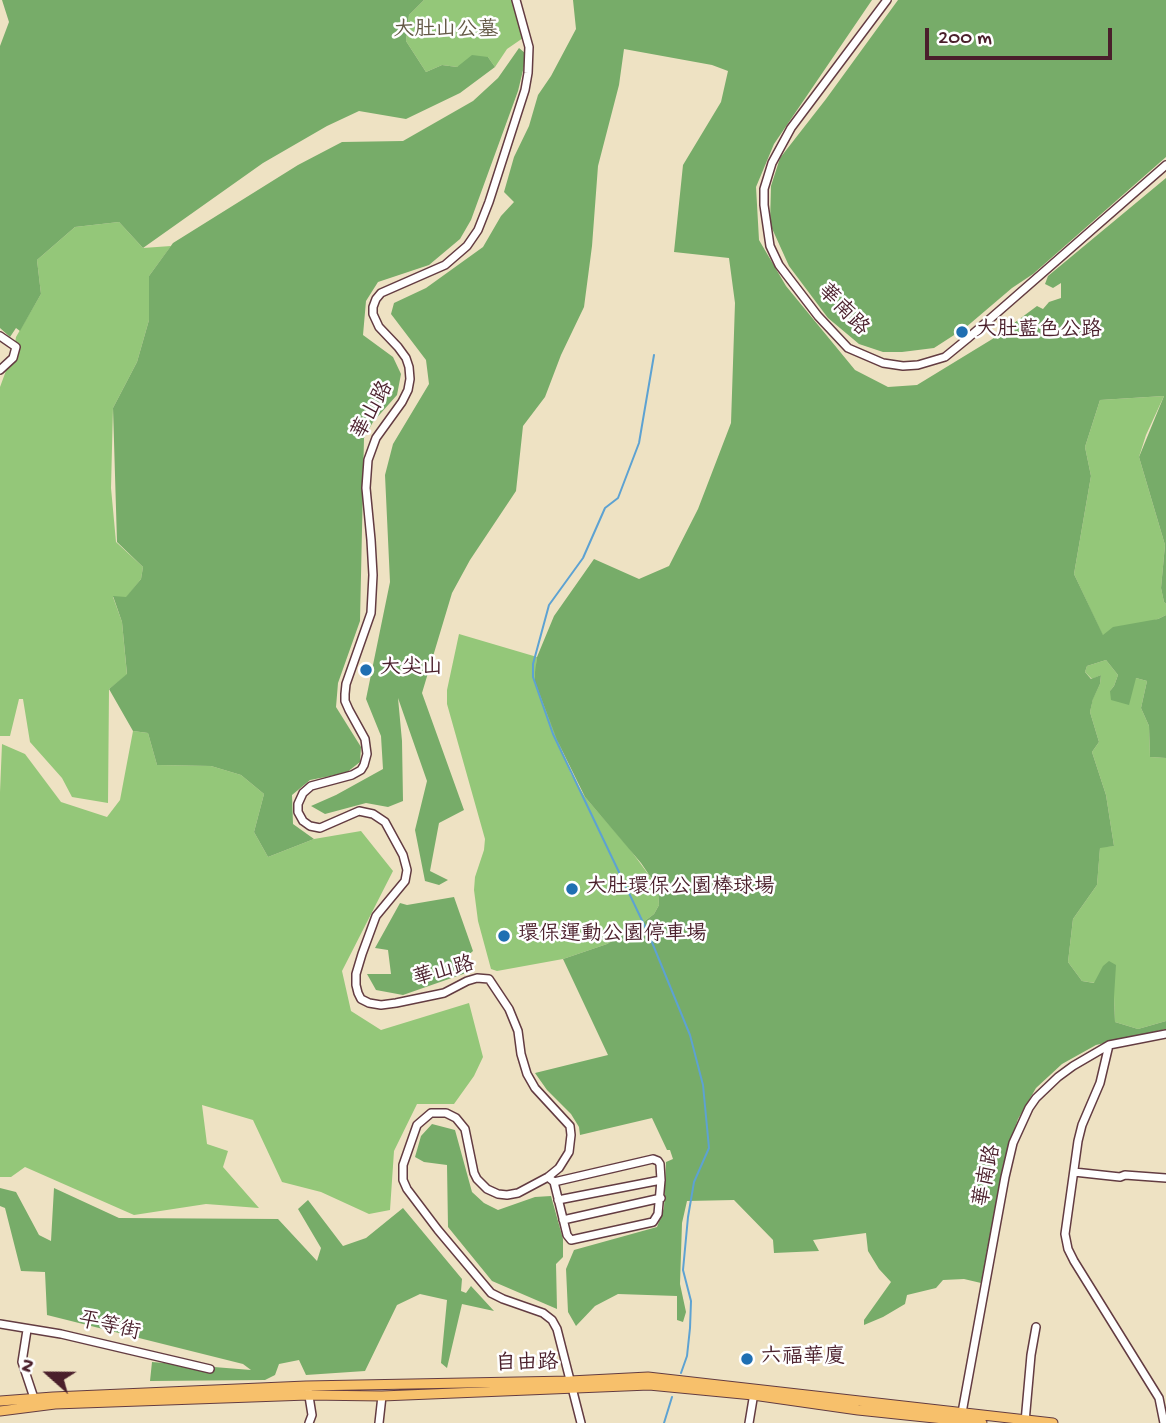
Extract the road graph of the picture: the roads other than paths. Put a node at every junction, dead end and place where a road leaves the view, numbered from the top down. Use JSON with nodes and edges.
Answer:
{"nodes":[{"id":1,"x":516,"y":0,"type":"edge"},
{"id":2,"x":887,"y":0,"type":"edge"},
{"id":3,"x":1166,"y":165,"type":"edge"},
{"id":4,"x":0,"y":335,"type":"edge"},
{"id":5,"x":0,"y":370,"type":"edge"},
{"id":6,"x":1166,"y":1034,"type":"edge"},
{"id":7,"x":1109,"y":1045,"type":"junction"},
{"id":8,"x":1073,"y":1172,"type":"junction"},
{"id":9,"x":1166,"y":1178,"type":"edge"},
{"id":10,"x":551,"y":1180,"type":"junction"},
{"id":11,"x":662,"y":1180,"type":"junction"},
{"id":12,"x":661,"y":1198,"type":"junction"},
{"id":13,"x":558,"y":1200,"type":"junction"},
{"id":14,"x":563,"y":1220,"type":"junction"},
{"id":15,"x":0,"y":1324,"type":"edge"},
{"id":16,"x":1036,"y":1327,"type":"dead end"},
{"id":17,"x":27,"y":1329,"type":"junction"},
{"id":18,"x":210,"y":1369,"type":"dead end"},
{"id":19,"x":571,"y":1385,"type":"junction"},
{"id":20,"x":308,"y":1391,"type":"junction"},
{"id":21,"x":754,"y":1392,"type":"junction"},
{"id":22,"x":382,"y":1396,"type":"junction"},
{"id":23,"x":34,"y":1398,"type":"junction"},
{"id":24,"x":1159,"y":1398,"type":"junction"},
{"id":25,"x":0,"y":1401,"type":"edge"},
{"id":26,"x":1166,"y":1410,"type":"edge"},
{"id":27,"x":0,"y":1411,"type":"edge"},
{"id":28,"x":960,"y":1419,"type":"edge"},
{"id":29,"x":1025,"y":1422,"type":"edge"},
{"id":30,"x":309,"y":1423,"type":"edge"},
{"id":31,"x":379,"y":1423,"type":"edge"},
{"id":32,"x":582,"y":1423,"type":"edge"},
{"id":33,"x":749,"y":1423,"type":"edge"},
{"id":34,"x":982,"y":1423,"type":"edge"},
{"id":35,"x":1053,"y":1423,"type":"edge"},
{"id":36,"x":1164,"y":1423,"type":"edge"}],
"edges":[{"from":1,"to":10,"type":"street","name":"華山路"},
{"from":2,"to":3,"type":"street","name":"華南路"},
{"from":4,"to":5,"type":"street"},
{"from":6,"to":7,"type":"street","name":"華南路"},
{"from":7,"to":8,"type":"street"},
{"from":7,"to":28,"type":"street","name":"華南路"},
{"from":8,"to":9,"type":"street"},
{"from":8,"to":24,"type":"street"},
{"from":10,"to":11,"type":"street"},
{"from":10,"to":13,"type":"street"},
{"from":10,"to":19,"type":"street","name":"華山路"},
{"from":11,"to":12,"type":"street"},
{"from":11,"to":13,"type":"street"},
{"from":12,"to":14,"type":"street"},
{"from":12,"to":14,"type":"street"},
{"from":13,"to":14,"type":"street"},
{"from":15,"to":17,"type":"street","name":"平等街"},
{"from":16,"to":29,"type":"street"},
{"from":17,"to":18,"type":"street","name":"平等街"},
{"from":17,"to":23,"type":"street"},
{"from":19,"to":20,"type":"main road","name":"自由路"},
{"from":19,"to":21,"type":"main road","name":"自由路"},
{"from":19,"to":22,"type":"main road","name":"自由路"},
{"from":19,"to":32,"type":"street","name":"華山路"},
{"from":20,"to":22,"type":"main road","name":"自由路"},
{"from":20,"to":23,"type":"main road","name":"自由路"},
{"from":20,"to":27,"type":"main road","name":"自由路"},
{"from":20,"to":30,"type":"street"},
{"from":21,"to":28,"type":"main road","name":"自由路"},
{"from":21,"to":33,"type":"street"},
{"from":22,"to":31,"type":"street"},
{"from":23,"to":25,"type":"main road","name":"自由路"},
{"from":24,"to":26,"type":"street"},
{"from":24,"to":36,"type":"street"},
{"from":28,"to":29,"type":"main road","name":"自由路"},
{"from":28,"to":34,"type":"main road","name":"自由路"},
{"from":29,"to":35,"type":"main road","name":"自由路"}]}
